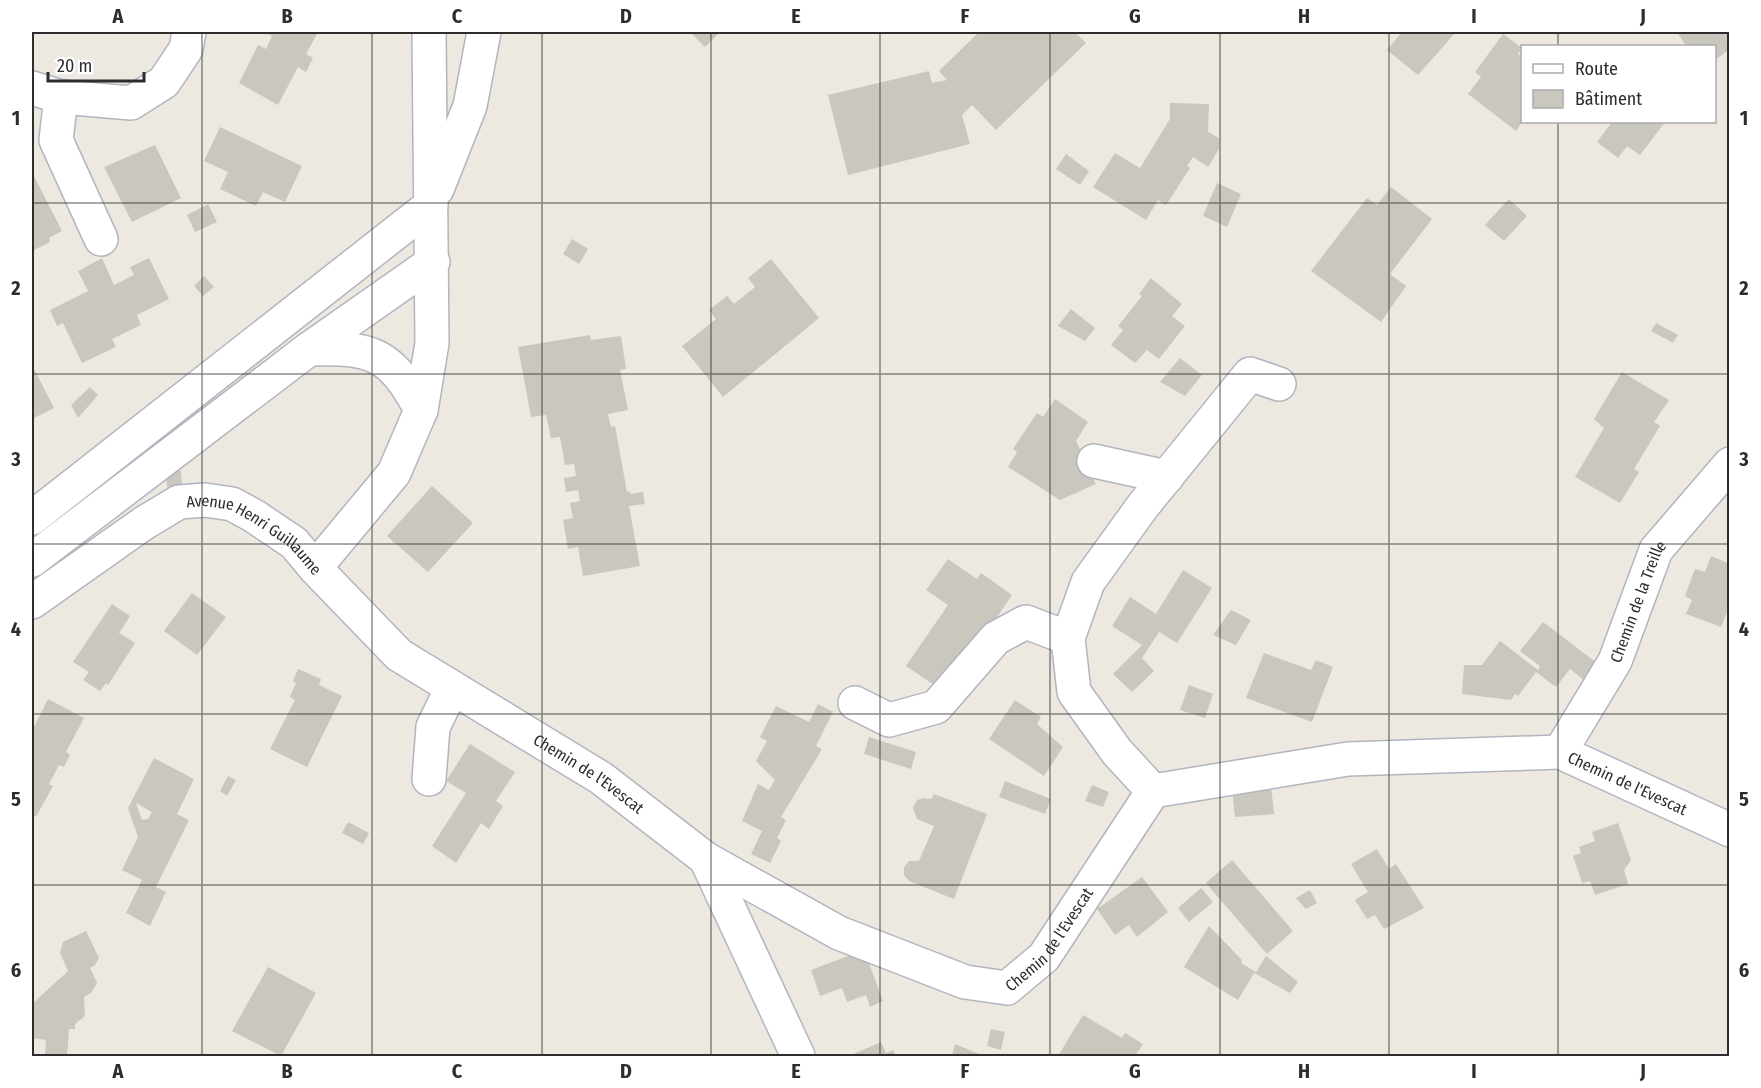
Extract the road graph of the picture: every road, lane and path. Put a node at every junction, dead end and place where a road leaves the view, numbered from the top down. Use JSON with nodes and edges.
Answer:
{"nodes":[{"id":1,"x":189,"y":32,"type":"edge"},
{"id":2,"x":429,"y":32,"type":"edge"},
{"id":3,"x":484,"y":32,"type":"edge"},
{"id":4,"x":46,"y":92,"type":"edge"},
{"id":5,"x":430,"y":205,"type":"junction"},
{"id":6,"x":101,"y":239,"type":"dead end"},
{"id":7,"x":433,"y":262,"type":"junction"},
{"id":8,"x":309,"y":349,"type":"junction"},
{"id":9,"x":1279,"y":384,"type":"dead end"},
{"id":10,"x":421,"y":410,"type":"junction"},
{"id":11,"x":125,"y":445,"type":"junction"},
{"id":12,"x":1094,"y":461,"type":"dead end"},
{"id":13,"x":1730,"y":464,"type":"edge"},
{"id":14,"x":1167,"y":477,"type":"junction"},
{"id":15,"x":32,"y":518,"type":"edge"},
{"id":16,"x":32,"y":533,"type":"edge"},
{"id":17,"x":32,"y":560,"type":"edge"},
{"id":18,"x":315,"y":568,"type":"junction"},
{"id":19,"x":32,"y":602,"type":"edge"},
{"id":20,"x":1068,"y":638,"type":"junction"},
{"id":21,"x":452,"y":688,"type":"junction"},
{"id":22,"x":855,"y":703,"type":"dead end"},
{"id":23,"x":1560,"y":752,"type":"junction"},
{"id":24,"x":429,"y":779,"type":"dead end"},
{"id":25,"x":1153,"y":791,"type":"junction"},
{"id":26,"x":1730,"y":830,"type":"edge"},
{"id":27,"x":706,"y":859,"type":"junction"},
{"id":28,"x":798,"y":1056,"type":"edge"}],
"edges":[{"from":1,"to":4,"type":"street"},
{"from":2,"to":5,"type":"street","name":"Avenue Henri Guillaume"},
{"from":3,"to":5,"type":"street"},
{"from":4,"to":6,"type":"street"},
{"from":5,"to":7,"type":"street","name":"Avenue Henri Guillaume"},
{"from":5,"to":11,"type":"street"},
{"from":7,"to":8,"type":"street"},
{"from":7,"to":10,"type":"street","name":"Avenue Henri Guillaume"},
{"from":8,"to":10,"type":"street"},
{"from":8,"to":17,"type":"street"},
{"from":9,"to":14,"type":"street"},
{"from":10,"to":18,"type":"street","name":"Avenue Henri Guillaume"},
{"from":11,"to":15,"type":"street"},
{"from":11,"to":16,"type":"street"},
{"from":12,"to":14,"type":"street"},
{"from":13,"to":23,"type":"street","name":"Chemin de la Treille"},
{"from":14,"to":20,"type":"street"},
{"from":18,"to":19,"type":"street","name":"Avenue Henri Guillaume"},
{"from":18,"to":21,"type":"street","name":"Chemin de l'Evescat"},
{"from":20,"to":22,"type":"street"},
{"from":20,"to":25,"type":"street"},
{"from":21,"to":24,"type":"street"},
{"from":21,"to":27,"type":"street","name":"Chemin de l'Evescat"},
{"from":23,"to":25,"type":"street","name":"Chemin de l'Evescat"},
{"from":23,"to":26,"type":"street","name":"Chemin de l'Evescat"},
{"from":25,"to":27,"type":"street","name":"Chemin de l'Evescat"},
{"from":27,"to":28,"type":"street"}]}
